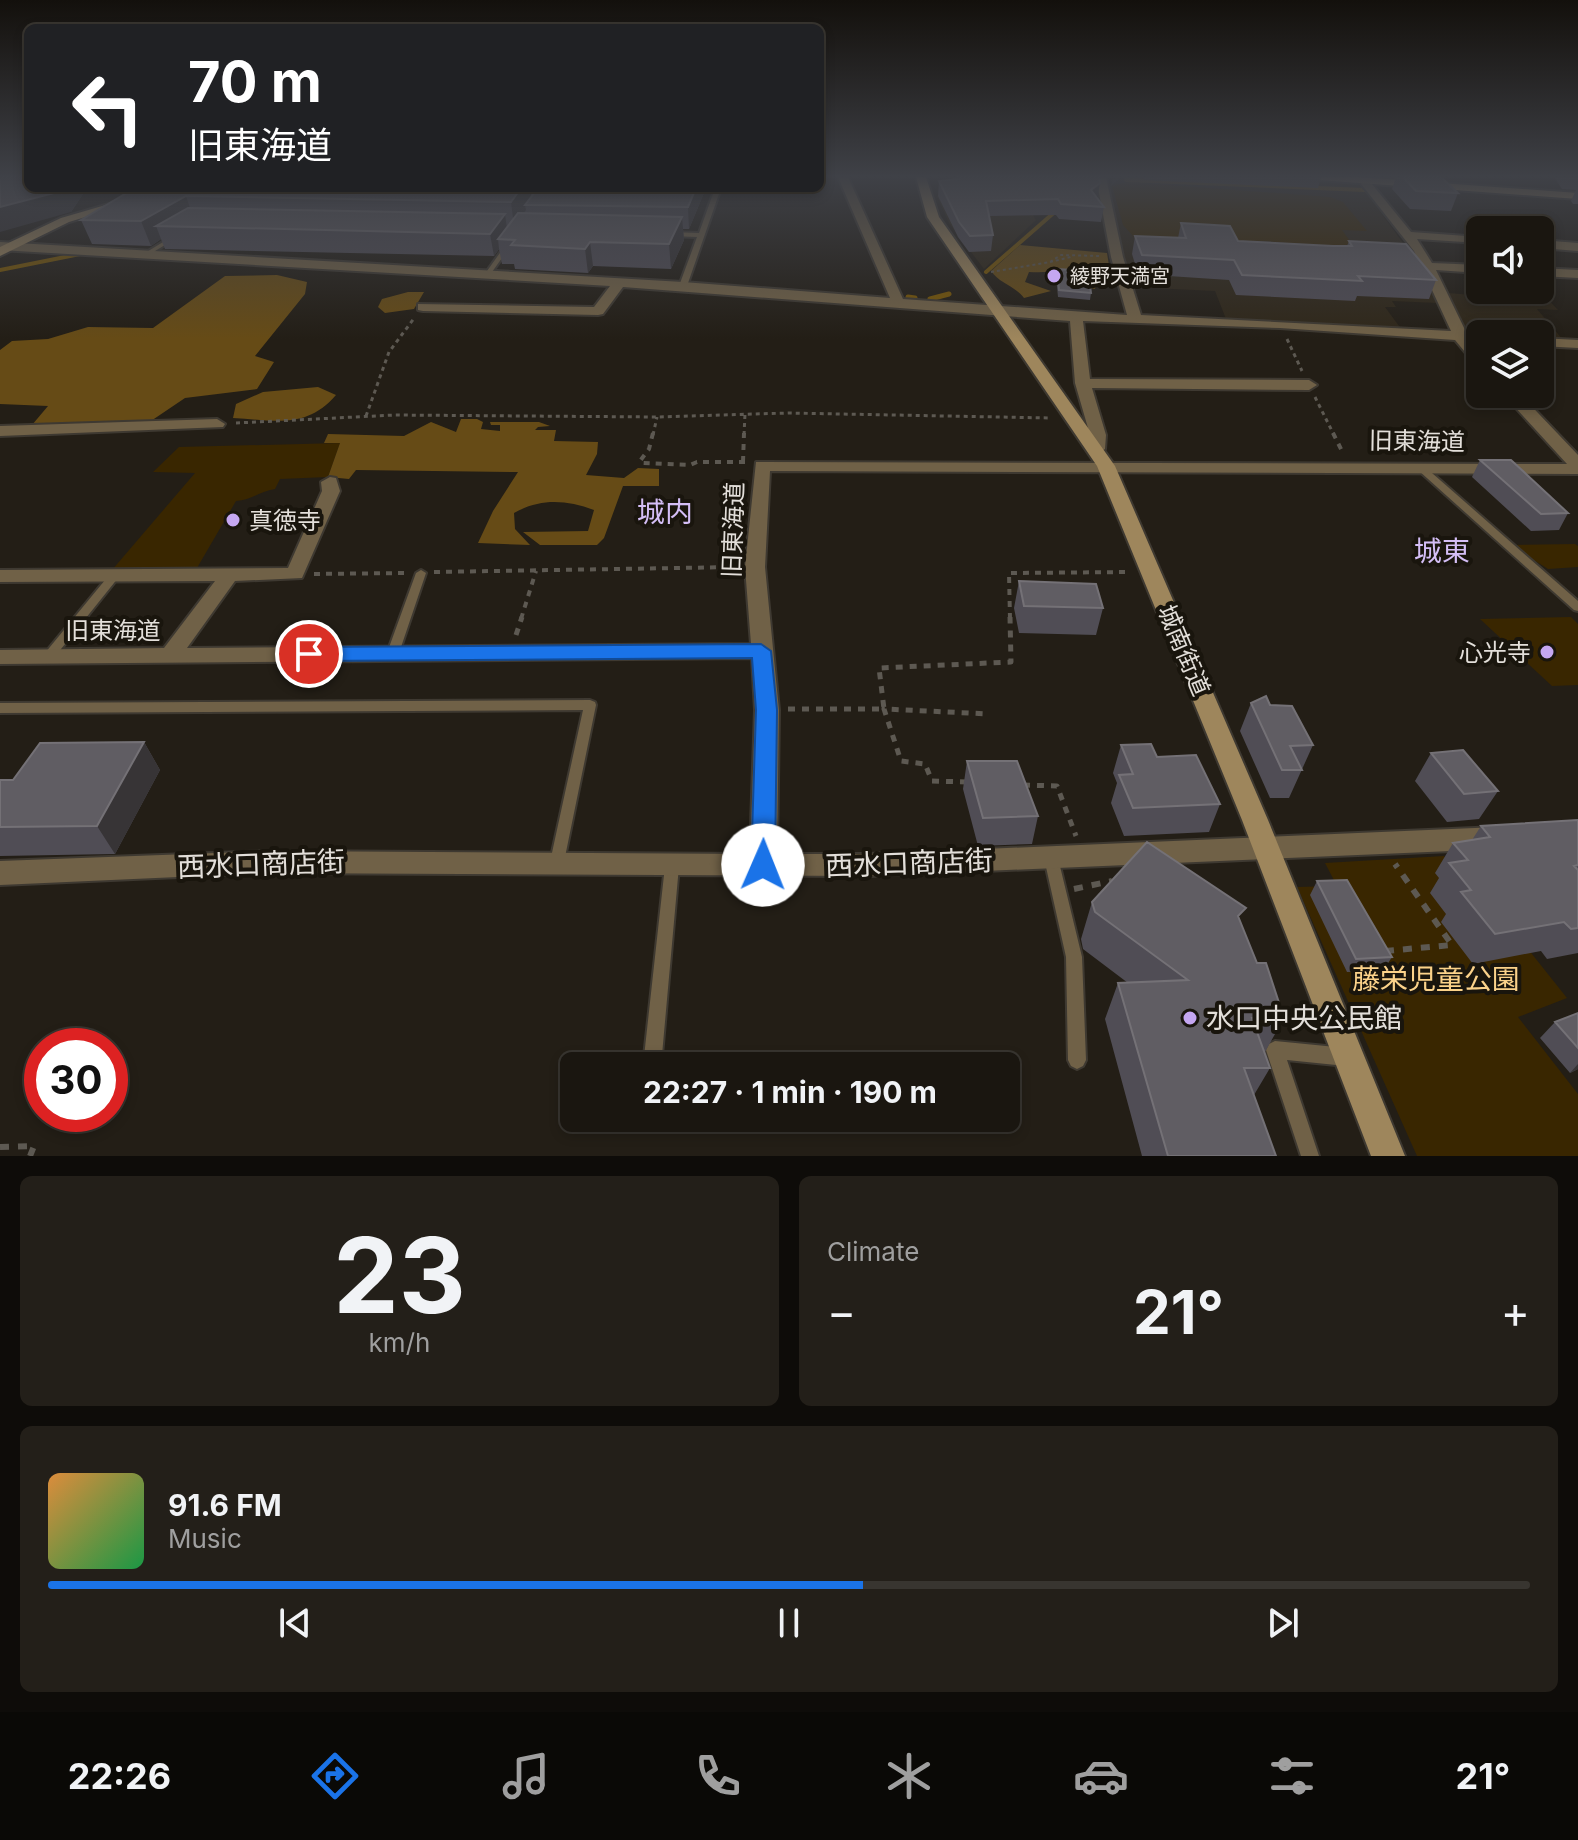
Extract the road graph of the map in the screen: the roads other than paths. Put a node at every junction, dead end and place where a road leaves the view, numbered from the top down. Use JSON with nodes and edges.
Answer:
{"nodes":[{"id":1,"x":42,"y":231,"type":"edge"},
{"id":2,"x":703,"y":231,"type":"edge"},
{"id":3,"x":867,"y":231,"type":"edge"},
{"id":4,"x":943,"y":231,"type":"edge"},
{"id":5,"x":1112,"y":231,"type":"edge"},
{"id":6,"x":1406,"y":231,"type":"edge"},
{"id":7,"x":183,"y":232,"type":"edge"},
{"id":8,"x":656,"y":234,"type":"edge"},
{"id":9,"x":702,"y":235,"type":"junction"},
{"id":10,"x":1409,"y":235,"type":"junction"},
{"id":11,"x":1466,"y":239,"type":"edge"},
{"id":12,"x":511,"y":241,"type":"edge"},
{"id":13,"x":1554,"y":245,"type":"edge"},
{"id":14,"x":1578,"y":247,"type":"edge"},
{"id":15,"x":4,"y":248,"type":"edge"},
{"id":16,"x":148,"y":253,"type":"junction"},
{"id":17,"x":1429,"y":266,"type":"junction"},
{"id":18,"x":1466,"y":268,"type":"edge"},
{"id":19,"x":490,"y":271,"type":"dead end"},
{"id":20,"x":1554,"y":273,"type":"edge"},
{"id":21,"x":1578,"y":274,"type":"edge"},
{"id":22,"x":619,"y":283,"type":"junction"},
{"id":23,"x":683,"y":286,"type":"junction"},
{"id":24,"x":897,"y":300,"type":"junction"},
{"id":25,"x":423,"y":307,"type":"road end"},
{"id":26,"x":1000,"y":311,"type":"junction"},
{"id":27,"x":1076,"y":317,"type":"junction"},
{"id":28,"x":1135,"y":319,"type":"junction"},
{"id":29,"x":1462,"y":336,"type":"junction"},
{"id":30,"x":1466,"y":336,"type":"edge"},
{"id":31,"x":1466,"y":342,"type":"edge"},
{"id":32,"x":1554,"y":343,"type":"edge"},
{"id":33,"x":1578,"y":344,"type":"edge"},
{"id":34,"x":1083,"y":383,"type":"junction"},
{"id":35,"x":1309,"y":385,"type":"road end"},
{"id":36,"x":1524,"y":408,"type":"edge"},
{"id":37,"x":217,"y":424,"type":"road end"},
{"id":38,"x":0,"y":431,"type":"edge"},
{"id":39,"x":1097,"y":449,"type":"junction"},
{"id":40,"x":1106,"y":466,"type":"junction"},
{"id":41,"x":1578,"y":467,"type":"edge"},
{"id":42,"x":1421,"y":468,"type":"junction"},
{"id":43,"x":330,"y":482,"type":"dead end"},
{"id":44,"x":421,"y":573,"type":"dead end"},
{"id":45,"x":230,"y":574,"type":"junction"},
{"id":46,"x":114,"y":576,"type":"junction"},
{"id":47,"x":3,"y":579,"type":"edge"},
{"id":48,"x":1578,"y":607,"type":"edge"},
{"id":49,"x":761,"y":651,"type":"junction"},
{"id":50,"x":393,"y":653,"type":"junction"},
{"id":51,"x":49,"y":656,"type":"junction"},
{"id":52,"x":170,"y":656,"type":"junction"},
{"id":53,"x":0,"y":657,"type":"edge"},
{"id":54,"x":0,"y":708,"type":"edge"},
{"id":55,"x":1516,"y":837,"type":"edge"},
{"id":56,"x":1267,"y":849,"type":"junction"},
{"id":57,"x":1051,"y":858,"type":"junction"},
{"id":58,"x":557,"y":862,"type":"junction"},
{"id":59,"x":763,"y":865,"type":"junction"},
{"id":60,"x":672,"y":866,"type":"junction"},
{"id":61,"x":0,"y":873,"type":"edge"},
{"id":62,"x":653,"y":1052,"type":"edge"},
{"id":63,"x":1346,"y":1057,"type":"junction"},
{"id":64,"x":1077,"y":1060,"type":"dead end"},
{"id":65,"x":1310,"y":1156,"type":"edge"},
{"id":66,"x":1388,"y":1156,"type":"edge"}],
"edges":[{"from":1,"to":15,"type":"street"},
{"from":2,"to":9,"type":"lane"},
{"from":3,"to":24,"type":"street"},
{"from":4,"to":26,"type":"street","name":"城南街道"},
{"from":5,"to":28,"type":"street"},
{"from":6,"to":10,"type":"street"},
{"from":7,"to":16,"type":"lane"},
{"from":8,"to":9,"type":"lane"},
{"from":9,"to":23,"type":"lane"},
{"from":10,"to":11,"type":"street"},
{"from":10,"to":17,"type":"street"},
{"from":12,"to":19,"type":"lane"},
{"from":13,"to":14,"type":"street"},
{"from":15,"to":16,"type":"street"},
{"from":16,"to":22,"type":"street"},
{"from":17,"to":18,"type":"street"},
{"from":17,"to":29,"type":"street"},
{"from":20,"to":21,"type":"street"},
{"from":22,"to":23,"type":"street"},
{"from":22,"to":25,"type":"street"},
{"from":23,"to":24,"type":"street"},
{"from":24,"to":26,"type":"street"},
{"from":26,"to":27,"type":"street"},
{"from":26,"to":39,"type":"street","name":"城南街道"},
{"from":27,"to":28,"type":"street"},
{"from":27,"to":34,"type":"street"},
{"from":28,"to":29,"type":"street"},
{"from":29,"to":30,"type":"street"},
{"from":29,"to":31,"type":"street"},
{"from":32,"to":33,"type":"street"},
{"from":34,"to":35,"type":"street"},
{"from":34,"to":39,"type":"street"},
{"from":36,"to":41,"type":"street"},
{"from":37,"to":38,"type":"street"},
{"from":39,"to":40,"type":"street","name":"城南街道"},
{"from":40,"to":42,"type":"street","name":"旧東海道"},
{"from":40,"to":49,"type":"street","name":"旧東海道"},
{"from":40,"to":56,"type":"street","name":"城南街道"},
{"from":41,"to":42,"type":"street","name":"旧東海道"},
{"from":42,"to":48,"type":"lane"},
{"from":43,"to":45,"type":"street"},
{"from":44,"to":50,"type":"lane"},
{"from":45,"to":46,"type":"street"},
{"from":45,"to":52,"type":"street"},
{"from":46,"to":47,"type":"street"},
{"from":46,"to":51,"type":"lane"},
{"from":49,"to":50,"type":"street","name":"旧東海道"},
{"from":49,"to":59,"type":"street"},
{"from":50,"to":52,"type":"street","name":"旧東海道"},
{"from":51,"to":52,"type":"street","name":"旧東海道"},
{"from":51,"to":53,"type":"street","name":"旧東海道"},
{"from":54,"to":58,"type":"lane"},
{"from":55,"to":56,"type":"street","name":"西水口商店街"},
{"from":56,"to":57,"type":"street","name":"西水口商店街"},
{"from":56,"to":63,"type":"street","name":"城南街道"},
{"from":57,"to":59,"type":"street","name":"西水口商店街"},
{"from":57,"to":64,"type":"lane"},
{"from":58,"to":60,"type":"street","name":"西水口商店街"},
{"from":58,"to":61,"type":"street","name":"西水口商店街"},
{"from":59,"to":60,"type":"street","name":"西水口商店街"},
{"from":60,"to":62,"type":"lane"},
{"from":63,"to":65,"type":"lane"},
{"from":63,"to":66,"type":"street","name":"城南街道"}]}
